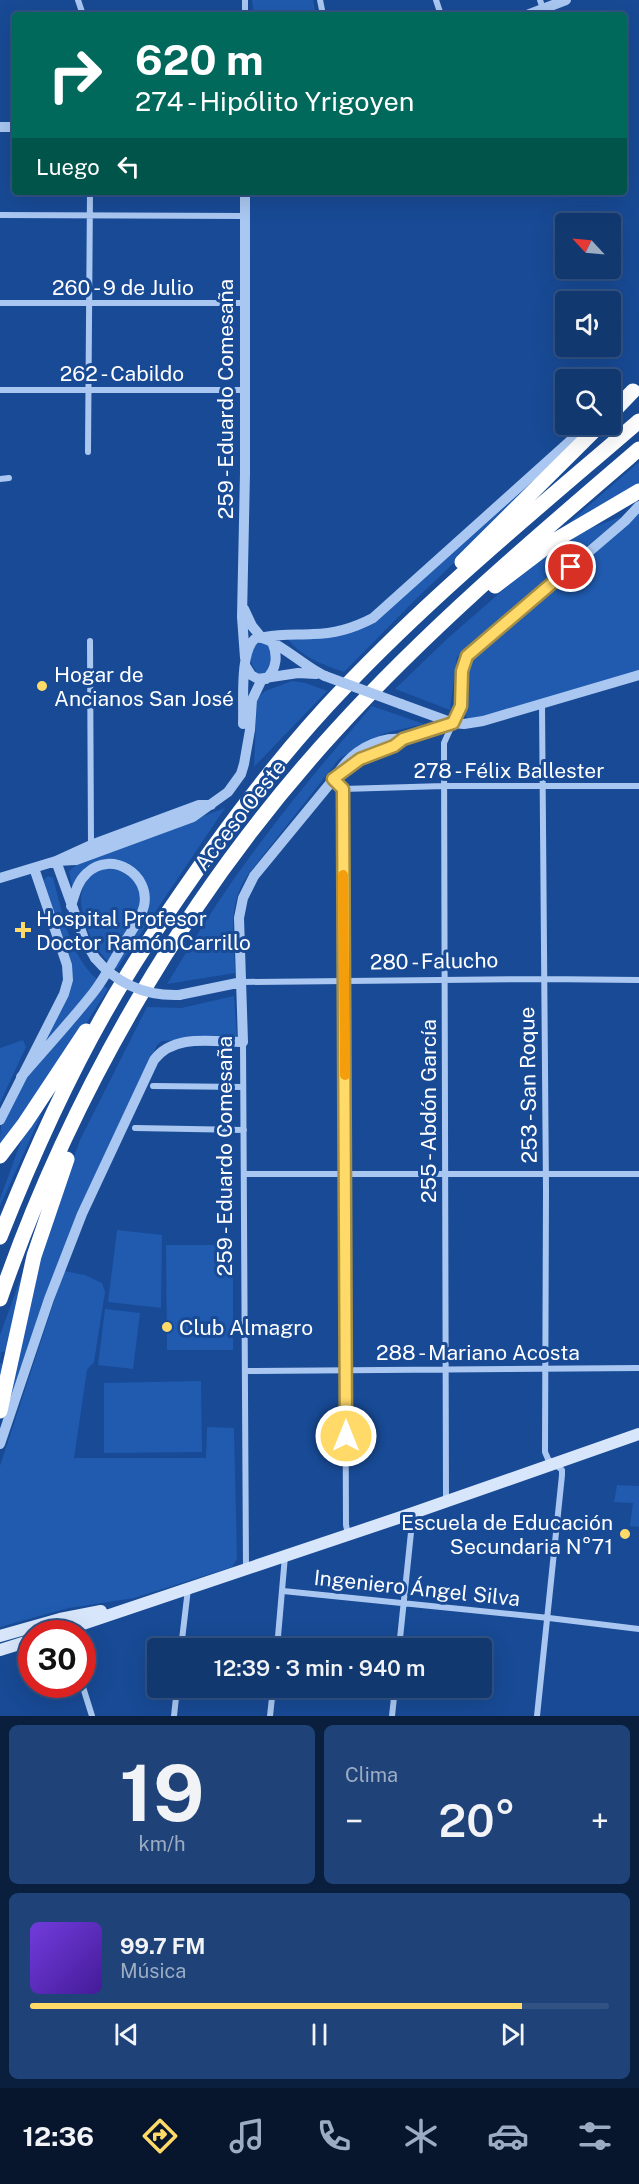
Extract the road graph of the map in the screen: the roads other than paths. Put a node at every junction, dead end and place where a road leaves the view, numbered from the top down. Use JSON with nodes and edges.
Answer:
{"nodes":[{"id":1,"x":566,"y":0,"type":"edge"},
{"id":2,"x":541,"y":4,"type":"edge"},
{"id":3,"x":90,"y":195,"type":"edge"},
{"id":4,"x":245,"y":195,"type":"edge"},
{"id":5,"x":0,"y":215,"type":"edge"},
{"id":6,"x":90,"y":216,"type":"junction"},
{"id":7,"x":246,"y":216,"type":"junction"},
{"id":8,"x":0,"y":303,"type":"edge"},
{"id":9,"x":246,"y":303,"type":"junction"},
{"id":10,"x":89,"y":304,"type":"junction"},
{"id":11,"x":88,"y":389,"type":"junction"},
{"id":12,"x":636,"y":389,"type":"edge"},
{"id":13,"x":0,"y":390,"type":"edge"},
{"id":14,"x":245,"y":390,"type":"junction"},
{"id":15,"x":621,"y":399,"type":"edge"},
{"id":16,"x":621,"y":404,"type":"edge"},
{"id":17,"x":639,"y":421,"type":"edge"},
{"id":18,"x":577,"y":435,"type":"edge"},
{"id":19,"x":590,"y":435,"type":"edge"},
{"id":20,"x":639,"y":449,"type":"edge"},
{"id":21,"x":88,"y":452,"type":"dead end"},
{"id":22,"x":0,"y":478,"type":"edge"},
{"id":23,"x":9,"y":478,"type":"dead end"},
{"id":24,"x":639,"y":491,"type":"edge"},
{"id":25,"x":639,"y":506,"type":"edge"},
{"id":26,"x":243,"y":606,"type":"junction"},
{"id":27,"x":434,"y":630,"type":"junction"},
{"id":28,"x":395,"y":636,"type":"junction"},
{"id":29,"x":266,"y":639,"type":"junction"},
{"id":30,"x":90,"y":641,"type":"dead end"},
{"id":31,"x":245,"y":662,"type":"junction"},
{"id":32,"x":322,"y":675,"type":"junction"},
{"id":33,"x":639,"y":675,"type":"edge"},
{"id":34,"x":264,"y":679,"type":"junction"},
{"id":35,"x":542,"y":704,"type":"junction"},
{"id":36,"x":453,"y":723,"type":"junction"},
{"id":37,"x":247,"y":741,"type":"junction"},
{"id":38,"x":335,"y":777,"type":"junction"},
{"id":39,"x":444,"y":786,"type":"junction"},
{"id":40,"x":544,"y":786,"type":"junction"},
{"id":41,"x":639,"y":786,"type":"edge"},
{"id":42,"x":343,"y":789,"type":"junction"},
{"id":43,"x":211,"y":805,"type":"junction"},
{"id":44,"x":91,"y":845,"type":"junction"},
{"id":45,"x":56,"y":861,"type":"junction"},
{"id":46,"x":34,"y":868,"type":"junction"},
{"id":47,"x":0,"y":878,"type":"edge"},
{"id":48,"x":71,"y":906,"type":"junction"},
{"id":49,"x":128,"y":973,"type":"junction"},
{"id":50,"x":543,"y":979,"type":"junction"},
{"id":51,"x":445,"y":980,"type":"junction"},
{"id":52,"x":639,"y":980,"type":"edge"},
{"id":53,"x":242,"y":982,"type":"junction"},
{"id":54,"x":344,"y":982,"type":"junction"},
{"id":55,"x":243,"y":1042,"type":"junction"},
{"id":56,"x":102,"y":1066,"type":"junction"},
{"id":57,"x":21,"y":1077,"type":"junction"},
{"id":58,"x":153,"y":1086,"type":"dead end"},
{"id":59,"x":243,"y":1087,"type":"junction"},
{"id":60,"x":0,"y":1120,"type":"edge"},
{"id":61,"x":135,"y":1128,"type":"dead end"},
{"id":62,"x":244,"y":1130,"type":"junction"},
{"id":63,"x":0,"y":1156,"type":"edge"},
{"id":64,"x":244,"y":1174,"type":"junction"},
{"id":65,"x":346,"y":1174,"type":"junction"},
{"id":66,"x":444,"y":1174,"type":"junction"},
{"id":67,"x":546,"y":1174,"type":"junction"},
{"id":68,"x":639,"y":1174,"type":"edge"},
{"id":69,"x":0,"y":1237,"type":"edge"},
{"id":70,"x":0,"y":1299,"type":"edge"},
{"id":71,"x":545,"y":1368,"type":"junction"},
{"id":72,"x":639,"y":1368,"type":"edge"},
{"id":73,"x":346,"y":1369,"type":"junction"},
{"id":74,"x":446,"y":1369,"type":"junction"},
{"id":75,"x":245,"y":1371,"type":"junction"},
{"id":76,"x":0,"y":1411,"type":"edge"},
{"id":77,"x":639,"y":1434,"type":"edge"},
{"id":78,"x":0,"y":1444,"type":"edge"},
{"id":79,"x":554,"y":1463,"type":"junction"},
{"id":80,"x":446,"y":1502,"type":"junction"},
{"id":81,"x":413,"y":1514,"type":"junction"},
{"id":82,"x":348,"y":1534,"type":"junction"},
{"id":83,"x":285,"y":1556,"type":"junction"},
{"id":84,"x":246,"y":1569,"type":"junction"},
{"id":85,"x":188,"y":1588,"type":"junction"},
{"id":86,"x":283,"y":1591,"type":"junction"},
{"id":87,"x":404,"y":1604,"type":"junction"},
{"id":88,"x":549,"y":1618,"type":"junction"},
{"id":89,"x":89,"y":1620,"type":"edge"},
{"id":90,"x":639,"y":1629,"type":"edge"},
{"id":91,"x":18,"y":1634,"type":"edge"},
{"id":92,"x":0,"y":1636,"type":"edge"},
{"id":93,"x":182,"y":1638,"type":"edge"},
{"id":94,"x":278,"y":1638,"type":"edge"},
{"id":95,"x":400,"y":1638,"type":"edge"},
{"id":96,"x":18,"y":1644,"type":"edge"},
{"id":97,"x":0,"y":1650,"type":"edge"},
{"id":98,"x":86,"y":1698,"type":"edge"},
{"id":99,"x":176,"y":1698,"type":"edge"},
{"id":100,"x":272,"y":1698,"type":"edge"},
{"id":101,"x":394,"y":1698,"type":"edge"},
{"id":102,"x":92,"y":1716,"type":"edge"},
{"id":103,"x":174,"y":1716,"type":"edge"},
{"id":104,"x":270,"y":1716,"type":"edge"},
{"id":105,"x":392,"y":1716,"type":"edge"},
{"id":106,"x":537,"y":1716,"type":"edge"}],
"edges":[{"from":1,"to":2,"type":"street"},
{"from":3,"to":6,"type":"street"},
{"from":4,"to":7,"type":"street","name":"259 - Eduardo Comesaña"},
{"from":5,"to":6,"type":"street"},
{"from":6,"to":7,"type":"street"},
{"from":6,"to":10,"type":"street"},
{"from":7,"to":9,"type":"street","name":"259 - Eduardo Comesaña"},
{"from":8,"to":10,"type":"street","name":"260 - 9 de Julio"},
{"from":9,"to":10,"type":"street","name":"260 - 9 de Julio"},
{"from":9,"to":14,"type":"street","name":"259 - Eduardo Comesaña"},
{"from":10,"to":11,"type":"street"},
{"from":11,"to":13,"type":"street","name":"262 - Cabildo"},
{"from":11,"to":14,"type":"street","name":"262 - Cabildo"},
{"from":11,"to":21,"type":"street"},
{"from":12,"to":15,"type":"street"},
{"from":12,"to":16,"type":"highway"},
{"from":14,"to":26,"type":"street","name":"259 - Eduardo Comesaña"},
{"from":17,"to":28,"type":"highway","name":"Acceso Oeste"},
{"from":18,"to":29,"type":"street"},
{"from":19,"to":28,"type":"highway"},
{"from":20,"to":27,"type":"highway","name":"Acceso Oeste"},
{"from":22,"to":23,"type":"street"},
{"from":24,"to":27,"type":"highway"},
{"from":25,"to":36,"type":"street"},
{"from":26,"to":29,"type":"street","name":"259 - Eduardo Comesaña"},
{"from":26,"to":31,"type":"street","name":"259 - Eduardo Comesaña"},
{"from":27,"to":56,"type":"highway","name":"Acceso Oeste"},
{"from":28,"to":49,"type":"highway","name":"Acceso Oeste"},
{"from":29,"to":31,"type":"street"},
{"from":29,"to":32,"type":"street"},
{"from":29,"to":34,"type":"street"},
{"from":30,"to":44,"type":"street"},
{"from":31,"to":34,"type":"street"},
{"from":31,"to":37,"type":"street","name":"259 - Eduardo Comesaña"},
{"from":32,"to":34,"type":"street"},
{"from":32,"to":36,"type":"street","bridge":true},
{"from":33,"to":35,"type":"street"},
{"from":34,"to":37,"type":"street","name":"259 - Eduardo Comesaña"},
{"from":35,"to":36,"type":"street"},
{"from":35,"to":40,"type":"street","name":"253 - San Roque"},
{"from":36,"to":38,"type":"street","name":"259 - Eduardo Comesaña"},
{"from":36,"to":39,"type":"street","name":"255 - Abdón García"},
{"from":37,"to":43,"type":"street","name":"259 - Eduardo Comesaña"},
{"from":38,"to":42,"type":"street"},
{"from":38,"to":53,"type":"street","name":"259 - Eduardo Comesaña"},
{"from":39,"to":40,"type":"street","name":"278 - Félix Ballester"},
{"from":39,"to":42,"type":"street","name":"278 - Félix Ballester"},
{"from":39,"to":51,"type":"street","name":"255 - Abdón García"},
{"from":40,"to":41,"type":"street","name":"278 - Félix Ballester"},
{"from":40,"to":50,"type":"street","name":"253 - San Roque"},
{"from":42,"to":54,"type":"street"},
{"from":43,"to":44,"type":"street"},
{"from":43,"to":45,"type":"street"},
{"from":44,"to":45,"type":"street"},
{"from":45,"to":46,"type":"street"},
{"from":45,"to":48,"type":"street","name":"280 - Falucho"},
{"from":46,"to":47,"type":"street"},
{"from":46,"to":57,"type":"street"},
{"from":48,"to":53,"type":"street","name":"280 - Falucho","bridge":true},
{"from":48,"to":57,"type":"street"},
{"from":49,"to":63,"type":"highway"},
{"from":49,"to":69,"type":"highway","name":"Acceso Oeste"},
{"from":50,"to":51,"type":"street","name":"280 - Falucho"},
{"from":50,"to":52,"type":"street","name":"280 - Falucho"},
{"from":50,"to":67,"type":"street","name":"253 - San Roque"},
{"from":51,"to":54,"type":"street","name":"280 - Falucho"},
{"from":51,"to":66,"type":"street","name":"255 - Abdón García"},
{"from":53,"to":54,"type":"street","name":"280 - Falucho"},
{"from":53,"to":55,"type":"street","name":"259 - Eduardo Comesaña"},
{"from":54,"to":65,"type":"street"},
{"from":55,"to":59,"type":"street","name":"259 - Eduardo Comesaña"},
{"from":55,"to":78,"type":"street"},
{"from":56,"to":70,"type":"highway","name":"Acceso Oeste"},
{"from":56,"to":76,"type":"highway"},
{"from":57,"to":60,"type":"street"},
{"from":58,"to":59,"type":"street"},
{"from":59,"to":62,"type":"street","name":"259 - Eduardo Comesaña"},
{"from":61,"to":62,"type":"street"},
{"from":62,"to":64,"type":"street","name":"259 - Eduardo Comesaña"},
{"from":64,"to":65,"type":"street"},
{"from":64,"to":75,"type":"street","name":"259 - Eduardo Comesaña"},
{"from":65,"to":66,"type":"street"},
{"from":65,"to":73,"type":"street"},
{"from":66,"to":67,"type":"street"},
{"from":66,"to":74,"type":"street","name":"255 - Abdón García"},
{"from":67,"to":68,"type":"street"},
{"from":67,"to":71,"type":"street","name":"253 - San Roque"},
{"from":71,"to":72,"type":"street","name":"288 - Mariano Acosta"},
{"from":71,"to":74,"type":"street","name":"288 - Mariano Acosta"},
{"from":71,"to":79,"type":"street","name":"253 - San Roque"},
{"from":73,"to":74,"type":"street","name":"288 - Mariano Acosta"},
{"from":73,"to":75,"type":"street","name":"288 - Mariano Acosta"},
{"from":73,"to":82,"type":"street"},
{"from":74,"to":80,"type":"street","name":"255 - Abdón García"},
{"from":75,"to":84,"type":"street","name":"259 - Eduardo Comesaña"},
{"from":77,"to":79,"type":"main road"},
{"from":79,"to":80,"type":"main road"},
{"from":79,"to":88,"type":"street","name":"253 - San Roque"},
{"from":80,"to":81,"type":"main road"},
{"from":81,"to":82,"type":"main road"},
{"from":81,"to":87,"type":"street"},
{"from":82,"to":83,"type":"main road"},
{"from":83,"to":84,"type":"main road"},
{"from":83,"to":86,"type":"street"},
{"from":84,"to":85,"type":"main road"},
{"from":85,"to":89,"type":"main road"},
{"from":85,"to":93,"type":"street"},
{"from":86,"to":87,"type":"street","name":"Ingeniero Ángel Silva"},
{"from":86,"to":94,"type":"street"},
{"from":87,"to":88,"type":"street","name":"Ingeniero Ángel Silva"},
{"from":87,"to":95,"type":"street"},
{"from":88,"to":90,"type":"street","name":"Ingeniero Ángel Silva"},
{"from":88,"to":106,"type":"street","name":"253 - San Roque"},
{"from":91,"to":92,"type":"main road"},
{"from":96,"to":97,"type":"main road"},
{"from":98,"to":102,"type":"street"},
{"from":99,"to":103,"type":"street"},
{"from":100,"to":104,"type":"street"},
{"from":101,"to":105,"type":"street"}]}
